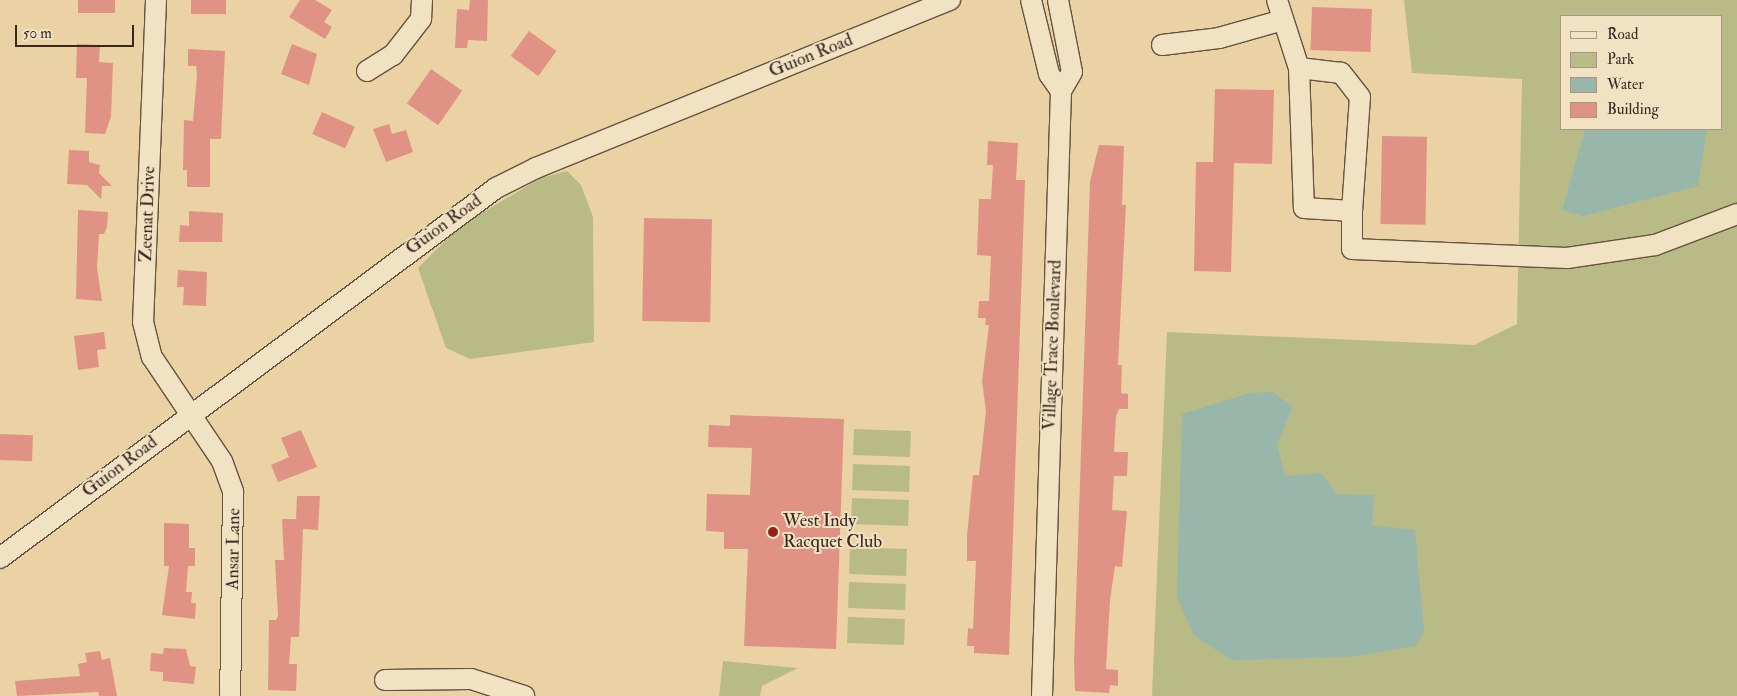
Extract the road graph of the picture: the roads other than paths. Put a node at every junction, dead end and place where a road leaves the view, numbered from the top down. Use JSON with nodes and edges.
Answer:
{"nodes":[{"id":1,"x":156,"y":0,"type":"edge"},
{"id":2,"x":422,"y":0,"type":"edge"},
{"id":3,"x":950,"y":0,"type":"edge"},
{"id":4,"x":1031,"y":0,"type":"edge"},
{"id":5,"x":1058,"y":0,"type":"edge"},
{"id":6,"x":1277,"y":0,"type":"edge"},
{"id":7,"x":1283,"y":20,"type":"junction"},
{"id":8,"x":1162,"y":45,"type":"dead end"},
{"id":9,"x":1300,"y":68,"type":"junction"},
{"id":10,"x":367,"y":72,"type":"dead end"},
{"id":11,"x":1061,"y":91,"type":"junction"},
{"id":12,"x":1352,"y":210,"type":"junction"},
{"id":13,"x":1737,"y":214,"type":"edge"},
{"id":14,"x":189,"y":415,"type":"junction"},
{"id":15,"x":0,"y":558,"type":"edge"},
{"id":16,"x":386,"y":680,"type":"dead end"},
{"id":17,"x":230,"y":696,"type":"edge"},
{"id":18,"x":524,"y":696,"type":"edge"},
{"id":19,"x":1042,"y":696,"type":"edge"}],
"edges":[{"from":1,"to":14,"type":"street","name":"Zeenat Drive"},
{"from":2,"to":10,"type":"street"},
{"from":3,"to":14,"type":"street","name":"Guion Road"},
{"from":4,"to":11,"type":"street"},
{"from":5,"to":11,"type":"street"},
{"from":6,"to":7,"type":"street"},
{"from":7,"to":8,"type":"street"},
{"from":7,"to":9,"type":"street"},
{"from":9,"to":12,"type":"street"},
{"from":9,"to":12,"type":"street"},
{"from":11,"to":19,"type":"street","name":"Village Trace Boulevard"},
{"from":12,"to":13,"type":"street"},
{"from":14,"to":15,"type":"street","name":"Guion Road"},
{"from":14,"to":17,"type":"street","name":"Ansar Lane"},
{"from":16,"to":18,"type":"street"}]}
